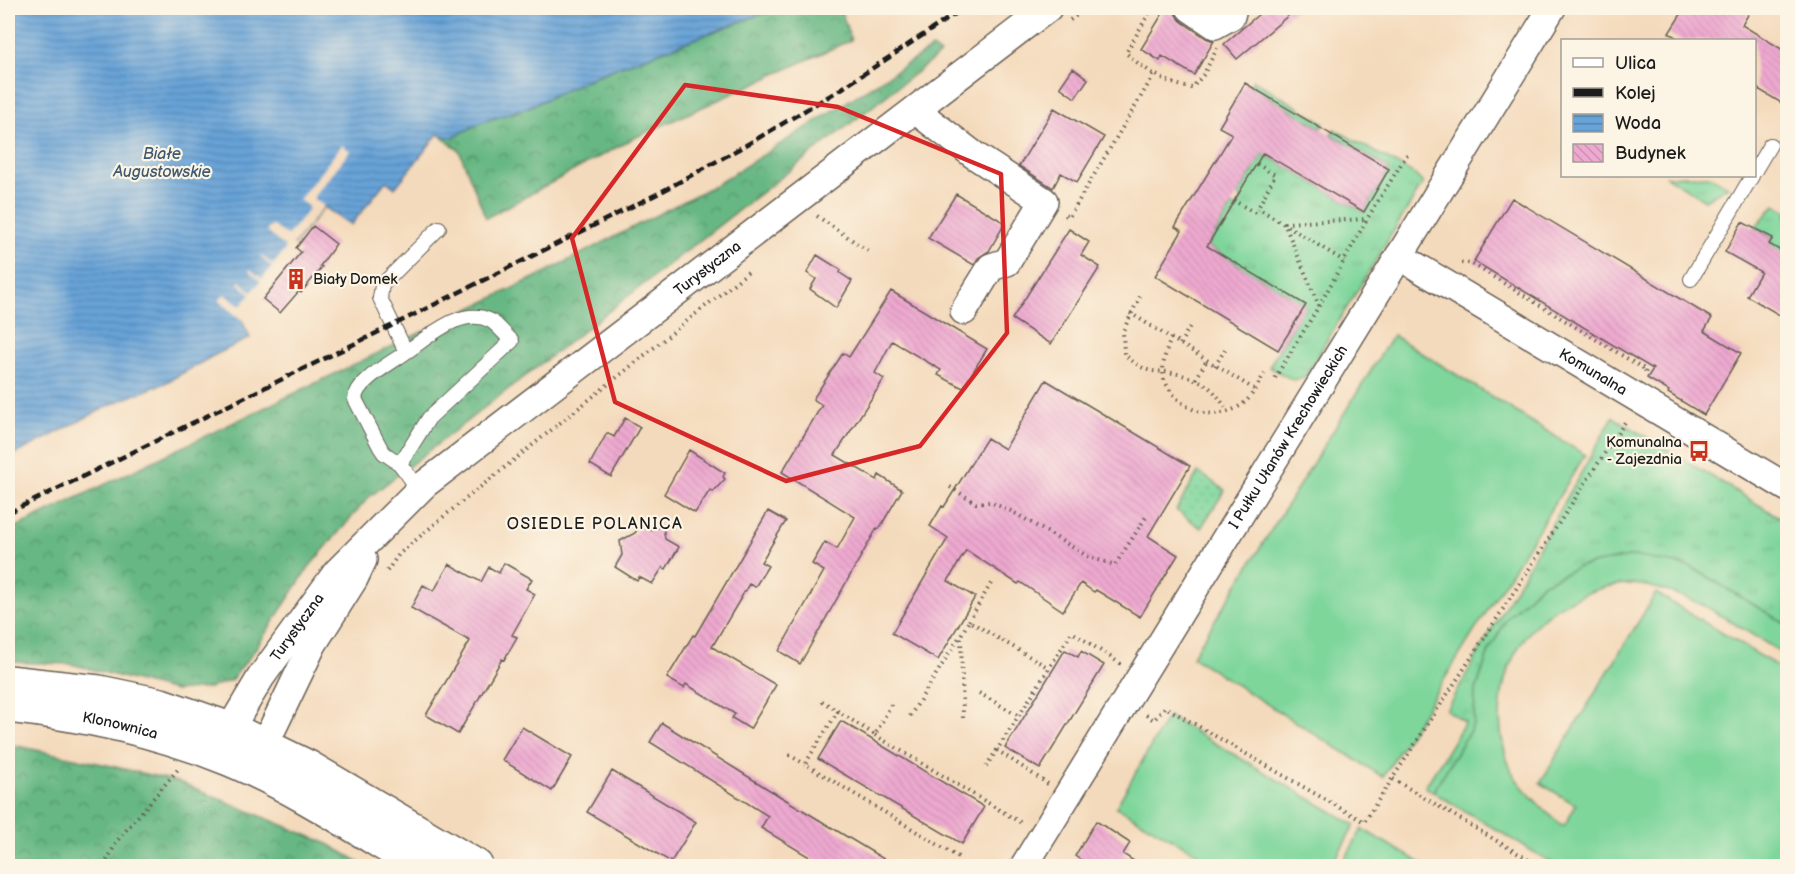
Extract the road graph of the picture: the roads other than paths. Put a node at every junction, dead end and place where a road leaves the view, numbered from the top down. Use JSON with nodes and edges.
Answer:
{"nodes":[{"id":1,"x":1190,"y":8,"type":"edge"},
{"id":2,"x":1552,"y":8,"type":"edge"},
{"id":3,"x":1059,"y":14,"type":"edge"},
{"id":4,"x":1224,"y":16,"type":"edge"},
{"id":5,"x":915,"y":110,"type":"junction"},
{"id":6,"x":1770,"y":145,"type":"dead end"},
{"id":7,"x":1756,"y":169,"type":"edge"},
{"id":8,"x":1751,"y":177,"type":"edge"},
{"id":9,"x":439,"y":228,"type":"dead end"},
{"id":10,"x":1400,"y":256,"type":"junction"},
{"id":11,"x":1691,"y":279,"type":"dead end"},
{"id":12,"x":964,"y":311,"type":"dead end"},
{"id":13,"x":406,"y":352,"type":"junction"},
{"id":14,"x":400,"y":464,"type":"junction"},
{"id":15,"x":1788,"y":488,"type":"edge"},
{"id":16,"x":419,"y":490,"type":"junction"},
{"id":17,"x":375,"y":534,"type":"junction"},
{"id":18,"x":8,"y":682,"type":"edge"},
{"id":19,"x":8,"y":706,"type":"edge"},
{"id":20,"x":265,"y":744,"type":"junction"},
{"id":21,"x":230,"y":745,"type":"junction"},
{"id":22,"x":420,"y":867,"type":"edge"},
{"id":23,"x":476,"y":867,"type":"edge"},
{"id":24,"x":1024,"y":867,"type":"edge"}],
"edges":[{"from":1,"to":4,"type":"street"},
{"from":2,"to":10,"type":"street","name":"I Pułku Ułanów Krechowieckich"},
{"from":3,"to":5,"type":"street","name":"Turystyczna"},
{"from":5,"to":12,"type":"street"},
{"from":5,"to":16,"type":"street","name":"Turystyczna"},
{"from":6,"to":7,"type":"lane"},
{"from":8,"to":11,"type":"lane"},
{"from":9,"to":13,"type":"lane"},
{"from":10,"to":15,"type":"street","name":"Komunalna"},
{"from":10,"to":24,"type":"street","name":"I Pułku Ułanów Krechowieckich"},
{"from":13,"to":14,"type":"lane"},
{"from":13,"to":14,"type":"lane"},
{"from":14,"to":16,"type":"lane"},
{"from":16,"to":17,"type":"street","name":"Turystyczna"},
{"from":17,"to":20,"type":"street","name":"Turystyczna"},
{"from":17,"to":21,"type":"street","name":"Turystyczna"},
{"from":18,"to":21,"type":"main road","name":"Klonownica"},
{"from":19,"to":21,"type":"main road","name":"Klonownica"},
{"from":20,"to":21,"type":"main road"},
{"from":20,"to":23,"type":"main road"},
{"from":21,"to":22,"type":"main road"}]}
